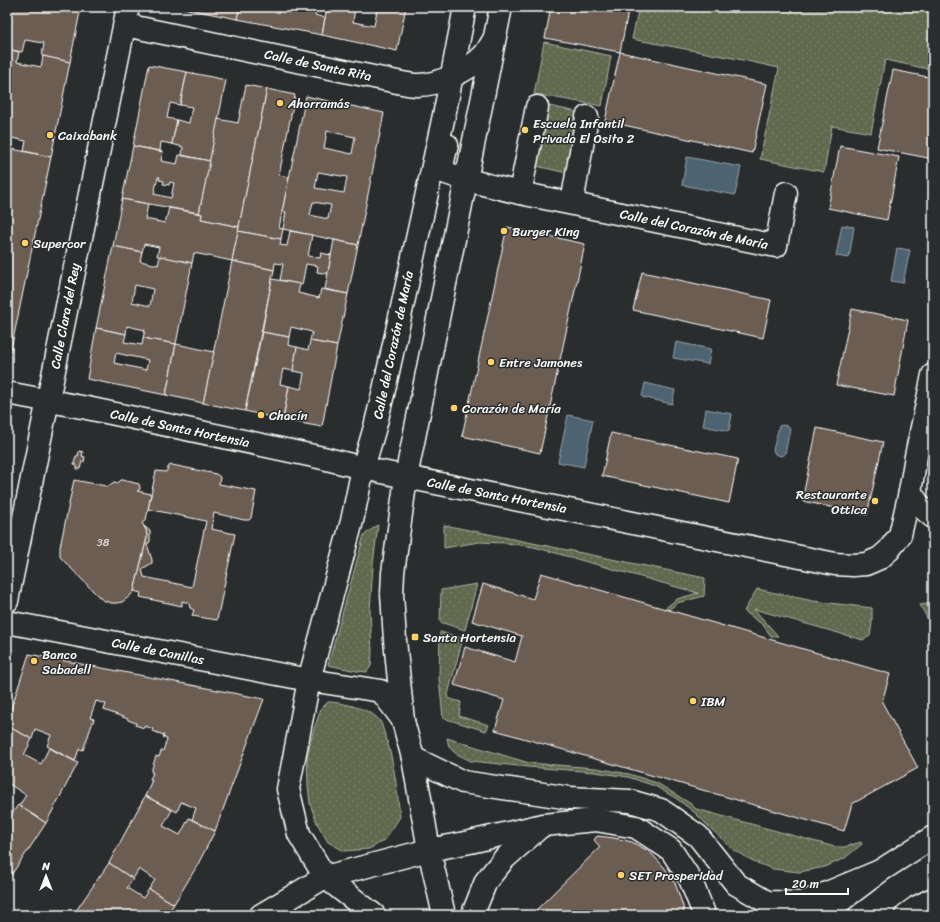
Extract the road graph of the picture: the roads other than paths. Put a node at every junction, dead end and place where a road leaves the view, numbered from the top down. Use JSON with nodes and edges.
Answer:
{"nodes":[{"id":1,"x":465,"y":7,"type":"edge"},
{"id":2,"x":501,"y":7,"type":"edge"},
{"id":3,"x":127,"y":15,"type":"edge"},
{"id":4,"x":496,"y":36,"type":"junction"},
{"id":5,"x":452,"y":77,"type":"junction"},
{"id":6,"x":446,"y":106,"type":"junction"},
{"id":7,"x":537,"y":108,"type":"dead end"},
{"id":8,"x":588,"y":117,"type":"dead end"},
{"id":9,"x":467,"y":180,"type":"junction"},
{"id":10,"x":520,"y":193,"type":"junction"},
{"id":11,"x":786,"y":193,"type":"dead end"},
{"id":12,"x":572,"y":203,"type":"junction"},
{"id":13,"x":933,"y":375,"type":"edge"},
{"id":14,"x":7,"y":393,"type":"edge"},
{"id":15,"x":48,"y":400,"type":"junction"},
{"id":16,"x":924,"y":457,"type":"edge"},
{"id":17,"x":363,"y":468,"type":"junction"},
{"id":18,"x":406,"y":477,"type":"junction"},
{"id":19,"x":910,"y":492,"type":"junction"},
{"id":20,"x":933,"y":517,"type":"edge"},
{"id":21,"x":7,"y":601,"type":"edge"},
{"id":22,"x":7,"y":622,"type":"edge"},
{"id":23,"x":309,"y":680,"type":"junction"},
{"id":24,"x":403,"y":722,"type":"junction"},
{"id":25,"x":413,"y":758,"type":"junction"},
{"id":26,"x":543,"y":825,"type":"junction"},
{"id":27,"x":933,"y":837,"type":"edge"},
{"id":28,"x":429,"y":850,"type":"junction"},
{"id":29,"x":880,"y":871,"type":"junction"},
{"id":30,"x":325,"y":877,"type":"junction"},
{"id":31,"x":933,"y":891,"type":"edge"},
{"id":32,"x":918,"y":907,"type":"edge"},
{"id":33,"x":262,"y":915,"type":"edge"},
{"id":34,"x":374,"y":915,"type":"edge"},
{"id":35,"x":444,"y":915,"type":"edge"},
{"id":36,"x":473,"y":915,"type":"edge"},
{"id":37,"x":703,"y":915,"type":"edge"},
{"id":38,"x":822,"y":915,"type":"edge"}],
"edges":[{"from":1,"to":5,"type":"main road","name":"Calle del Corazón de María"},
{"from":2,"to":4,"type":"main road"},
{"from":3,"to":5,"type":"main road","name":"Calle de Santa Rita"},
{"from":3,"to":15,"type":"main road","name":"Calle Clara del Rey"},
{"from":4,"to":5,"type":"main road","name":"Calle de Santa Rita"},
{"from":4,"to":9,"type":"main road"},
{"from":5,"to":6,"type":"main road","name":"Calle del Corazón de María"},
{"from":6,"to":9,"type":"main road","name":"Calle del Corazón de María"},
{"from":6,"to":17,"type":"main road","name":"Calle del Corazón de María"},
{"from":7,"to":10,"type":"main road"},
{"from":8,"to":12,"type":"main road"},
{"from":9,"to":10,"type":"main road","name":"Calle del Corazón de María"},
{"from":9,"to":18,"type":"main road"},
{"from":10,"to":12,"type":"main road","name":"Calle del Corazón de María"},
{"from":11,"to":12,"type":"main road","name":"Calle del Corazón de María"},
{"from":13,"to":16,"type":"main road","name":"Calle de Santa Hortensia"},
{"from":14,"to":15,"type":"main road","name":"Calle de Santa Hortensia"},
{"from":15,"to":17,"type":"main road","name":"Calle de Santa Hortensia"},
{"from":15,"to":21,"type":"main road","name":"Calle Clara del Rey"},
{"from":16,"to":19,"type":"main road","name":"Calle de Santa Hortensia"},
{"from":17,"to":18,"type":"main road","name":"Calle de Santa Hortensia"},
{"from":17,"to":23,"type":"main road","name":"Calle del Corazón de María"},
{"from":18,"to":19,"type":"main road","name":"Calle de Santa Hortensia"},
{"from":18,"to":24,"type":"main road"},
{"from":19,"to":20,"type":"main road"},
{"from":22,"to":23,"type":"main road","name":"Calle de Canillas"},
{"from":23,"to":24,"type":"main road"},
{"from":23,"to":30,"type":"main road","name":"Calle del Corazón de María"},
{"from":24,"to":25,"type":"main road"},
{"from":25,"to":28,"type":"main road"},
{"from":25,"to":29,"type":"main road"},
{"from":26,"to":28,"type":"main road"},
{"from":26,"to":36,"type":"main road"},
{"from":26,"to":37,"type":"main road"},
{"from":27,"to":29,"type":"main road"},
{"from":28,"to":30,"type":"main road"},
{"from":28,"to":35,"type":"main road"},
{"from":29,"to":38,"type":"main road"},
{"from":30,"to":33,"type":"main road"},
{"from":30,"to":34,"type":"main road"},
{"from":31,"to":32,"type":"main road"}]}
